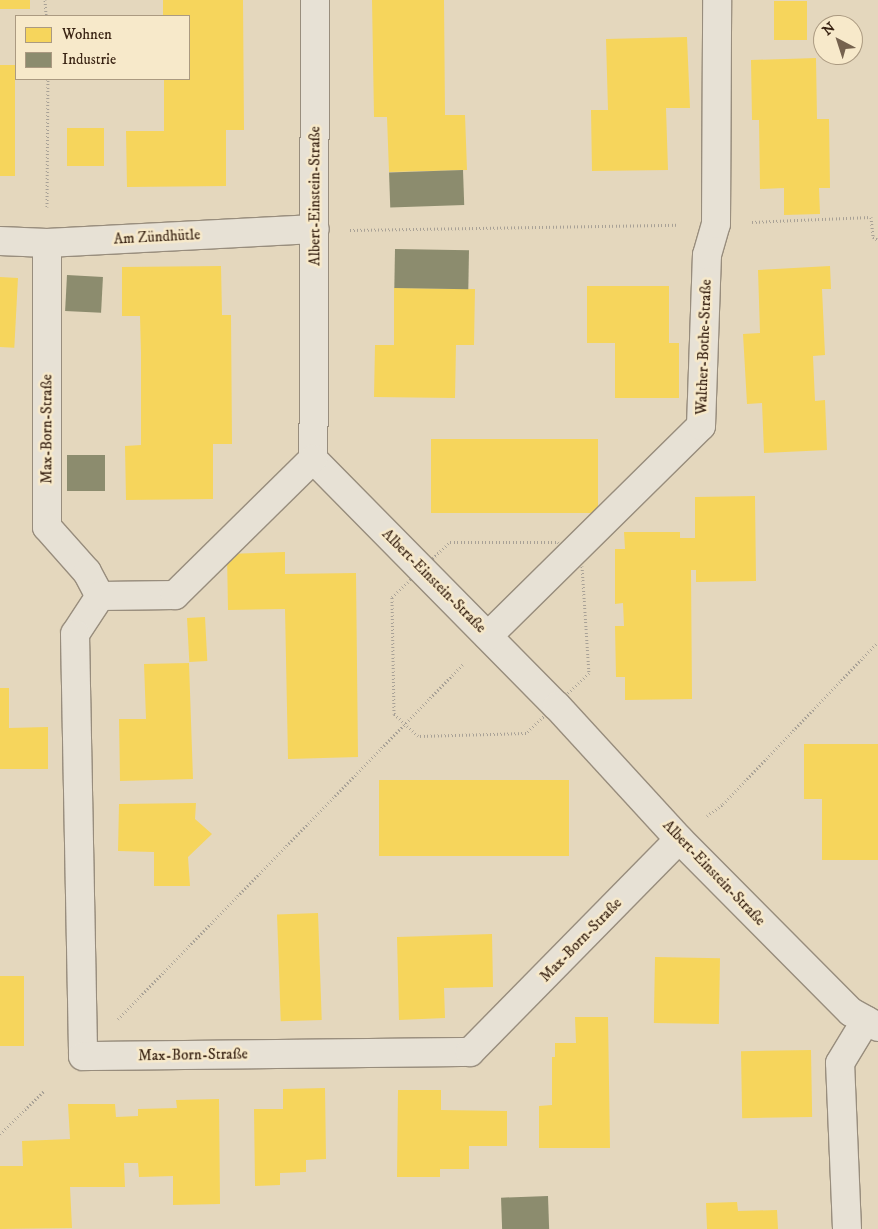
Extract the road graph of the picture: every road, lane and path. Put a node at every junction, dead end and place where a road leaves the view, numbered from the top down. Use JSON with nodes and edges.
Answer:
{"nodes":[{"id":1,"x":45,"y":0,"type":"edge"},
{"id":2,"x":315,"y":0,"type":"edge"},
{"id":3,"x":717,"y":0,"type":"edge"},
{"id":4,"x":46,"y":15,"type":"edge"},
{"id":5,"x":48,"y":80,"type":"edge"},
{"id":6,"x":781,"y":220,"type":"dead end"},
{"id":7,"x":716,"y":224,"type":"junction"},
{"id":8,"x":315,"y":230,"type":"junction"},
{"id":9,"x":878,"y":240,"type":"edge"},
{"id":10,"x":0,"y":241,"type":"edge"},
{"id":11,"x":47,"y":243,"type":"junction"},
{"id":12,"x":313,"y":459,"type":"junction"},
{"id":13,"x":100,"y":596,"type":"junction"},
{"id":14,"x":488,"y":636,"type":"junction"},
{"id":15,"x":878,"y":642,"type":"edge"},
{"id":16,"x":680,"y":839,"type":"junction"},
{"id":17,"x":872,"y":1024,"type":"edge"},
{"id":18,"x":83,"y":1056,"type":"junction"},
{"id":19,"x":44,"y":1091,"type":"dead end"},
{"id":20,"x":0,"y":1134,"type":"edge"},
{"id":21,"x":847,"y":1229,"type":"edge"}],
"edges":[{"from":1,"to":4,"type":"path"},
{"from":2,"to":8,"type":"street","name":"Albert-Einstein-Straße"},
{"from":3,"to":7,"type":"street","name":"Walther-Bothe-Straße"},
{"from":5,"to":11,"type":"path"},
{"from":6,"to":9,"type":"path"},
{"from":7,"to":8,"type":"path"},
{"from":7,"to":14,"type":"street","name":"Walther-Bothe-Straße"},
{"from":8,"to":11,"type":"street","name":"Am Zündhütle"},
{"from":8,"to":12,"type":"street","name":"Albert-Einstein-Straße"},
{"from":10,"to":11,"type":"street","name":"Am Zündhütle"},
{"from":11,"to":13,"type":"street","name":"Max-Born-Straße"},
{"from":12,"to":13,"type":"street"},
{"from":12,"to":14,"type":"street","name":"Albert-Einstein-Straße"},
{"from":13,"to":18,"type":"street"},
{"from":14,"to":16,"type":"street","name":"Albert-Einstein-Straße"},
{"from":14,"to":18,"type":"path"},
{"from":15,"to":16,"type":"path"},
{"from":16,"to":17,"type":"street","name":"Albert-Einstein-Straße"},
{"from":16,"to":18,"type":"street","name":"Max-Born-Straße"},
{"from":17,"to":21,"type":"street"},
{"from":19,"to":20,"type":"path"}]}
